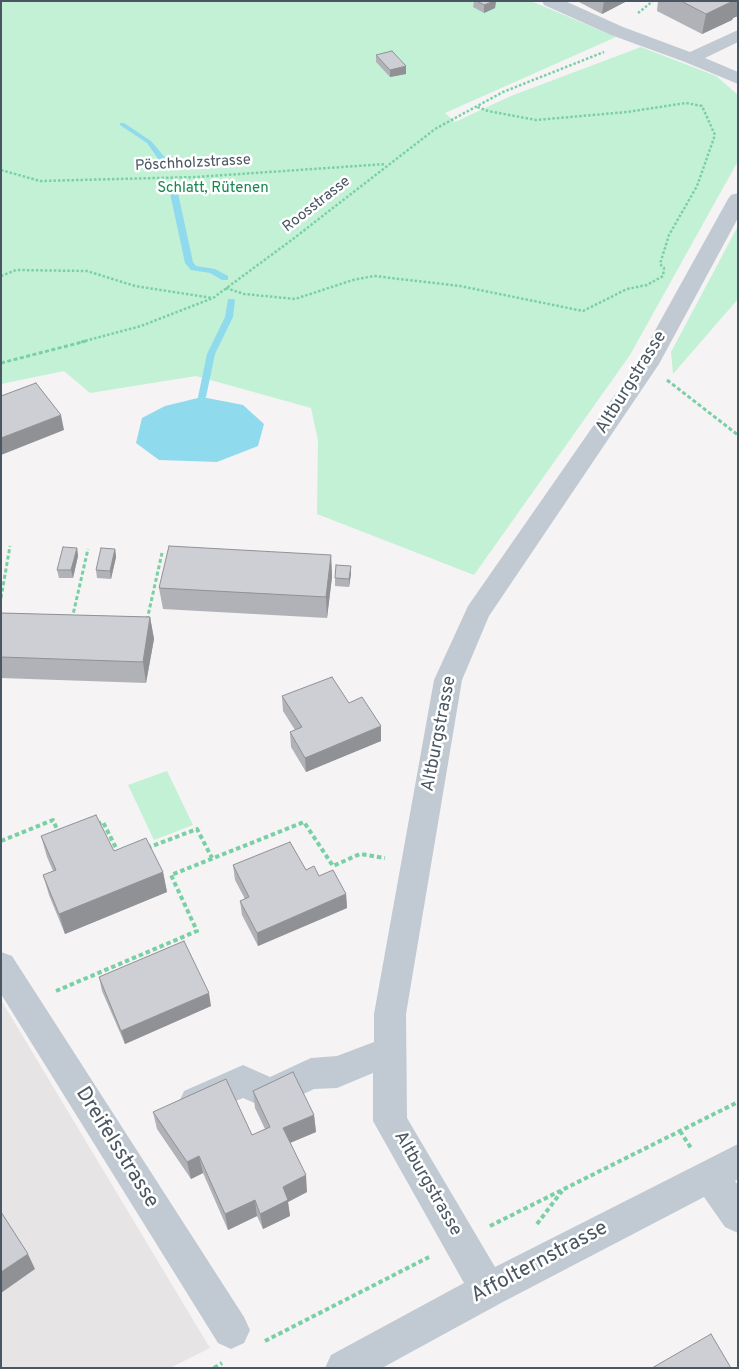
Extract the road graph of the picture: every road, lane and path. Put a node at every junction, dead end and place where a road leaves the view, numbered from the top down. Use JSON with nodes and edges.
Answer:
{"nodes":[{"id":1,"x":550,"y":1,"type":"edge"},
{"id":2,"x":738,"y":35,"type":"edge"},
{"id":3,"x":636,"y":39,"type":"junction"},
{"id":4,"x":691,"y":58,"type":"junction"},
{"id":5,"x":738,"y":79,"type":"edge"},
{"id":6,"x":476,"y":106,"type":"junction"},
{"id":7,"x":388,"y":164,"type":"junction"},
{"id":8,"x":1,"y":170,"type":"edge"},
{"id":9,"x":738,"y":199,"type":"edge"},
{"id":10,"x":1,"y":276,"type":"edge"},
{"id":11,"x":226,"y":288,"type":"junction"},
{"id":12,"x":213,"y":298,"type":"junction"},
{"id":13,"x":1,"y":363,"type":"edge"},
{"id":14,"x":648,"y":364,"type":"junction"},
{"id":15,"x":738,"y":435,"type":"edge"},
{"id":16,"x":10,"y":546,"type":"dead end"},
{"id":17,"x":88,"y":549,"type":"dead end"},
{"id":18,"x":162,"y":553,"type":"dead end"},
{"id":19,"x":1,"y":598,"type":"edge"},
{"id":20,"x":80,"y":622,"type":"edge"},
{"id":21,"x":146,"y":626,"type":"edge"},
{"id":22,"x":95,"y":825,"type":"edge"},
{"id":23,"x":61,"y":839,"type":"edge"},
{"id":24,"x":1,"y":841,"type":"edge"},
{"id":25,"x":146,"y":848,"type":"edge"},
{"id":26,"x":121,"y":858,"type":"edge"},
{"id":27,"x":212,"y":858,"type":"junction"},
{"id":28,"x":416,"y":863,"type":"junction"},
{"id":29,"x":1,"y":966,"type":"edge"},
{"id":30,"x":25,"y":1004,"type":"junction"},
{"id":31,"x":390,"y":1051,"type":"junction"},
{"id":32,"x":738,"y":1102,"type":"edge"},
{"id":33,"x":170,"y":1114,"type":"edge"},
{"id":34,"x":724,"y":1168,"type":"edge"},
{"id":35,"x":738,"y":1215,"type":"edge"},
{"id":36,"x":460,"y":1241,"type":"junction"},
{"id":37,"x":488,"y":1290,"type":"junction"},
{"id":38,"x":239,"y":1345,"type":"junction"},
{"id":39,"x":214,"y":1368,"type":"edge"},
{"id":40,"x":344,"y":1368,"type":"edge"}],
"edges":[{"from":1,"to":3,"type":"street"},
{"from":2,"to":4,"type":"street"},
{"from":3,"to":4,"type":"street"},
{"from":3,"to":6,"type":"path","name":"Roosstrasse"},
{"from":4,"to":5,"type":"street"},
{"from":6,"to":7,"type":"path","name":"Roosstrasse"},
{"from":6,"to":11,"type":"path"},
{"from":7,"to":8,"type":"path","name":"Pöschholzstrasse"},
{"from":7,"to":11,"type":"path","name":"Roosstrasse"},
{"from":9,"to":14,"type":"street","name":"Altburgstrasse"},
{"from":10,"to":12,"type":"path"},
{"from":11,"to":12,"type":"path","name":"Roosstrasse"},
{"from":12,"to":13,"type":"path","name":"Roosstrasse"},
{"from":14,"to":15,"type":"path"},
{"from":14,"to":28,"type":"street","name":"Altburgstrasse"},
{"from":16,"to":19,"type":"path"},
{"from":17,"to":20,"type":"path"},
{"from":18,"to":21,"type":"path"},
{"from":22,"to":26,"type":"path"},
{"from":23,"to":24,"type":"path"},
{"from":25,"to":27,"type":"path"},
{"from":27,"to":28,"type":"path"},
{"from":27,"to":30,"type":"path"},
{"from":28,"to":31,"type":"street","name":"Altburgstrasse"},
{"from":29,"to":30,"type":"street","name":"Dreifelsstrasse"},
{"from":30,"to":38,"type":"street","name":"Dreifelsstrasse"},
{"from":31,"to":33,"type":"street"},
{"from":31,"to":36,"type":"street","name":"Altburgstrasse"},
{"from":32,"to":36,"type":"path"},
{"from":34,"to":35,"type":"street"},
{"from":34,"to":37,"type":"street","name":"Affolternstrasse"},
{"from":36,"to":37,"type":"street","name":"Altburgstrasse"},
{"from":36,"to":38,"type":"path"},
{"from":37,"to":40,"type":"street","name":"Affolternstrasse"},
{"from":38,"to":39,"type":"path"}]}
